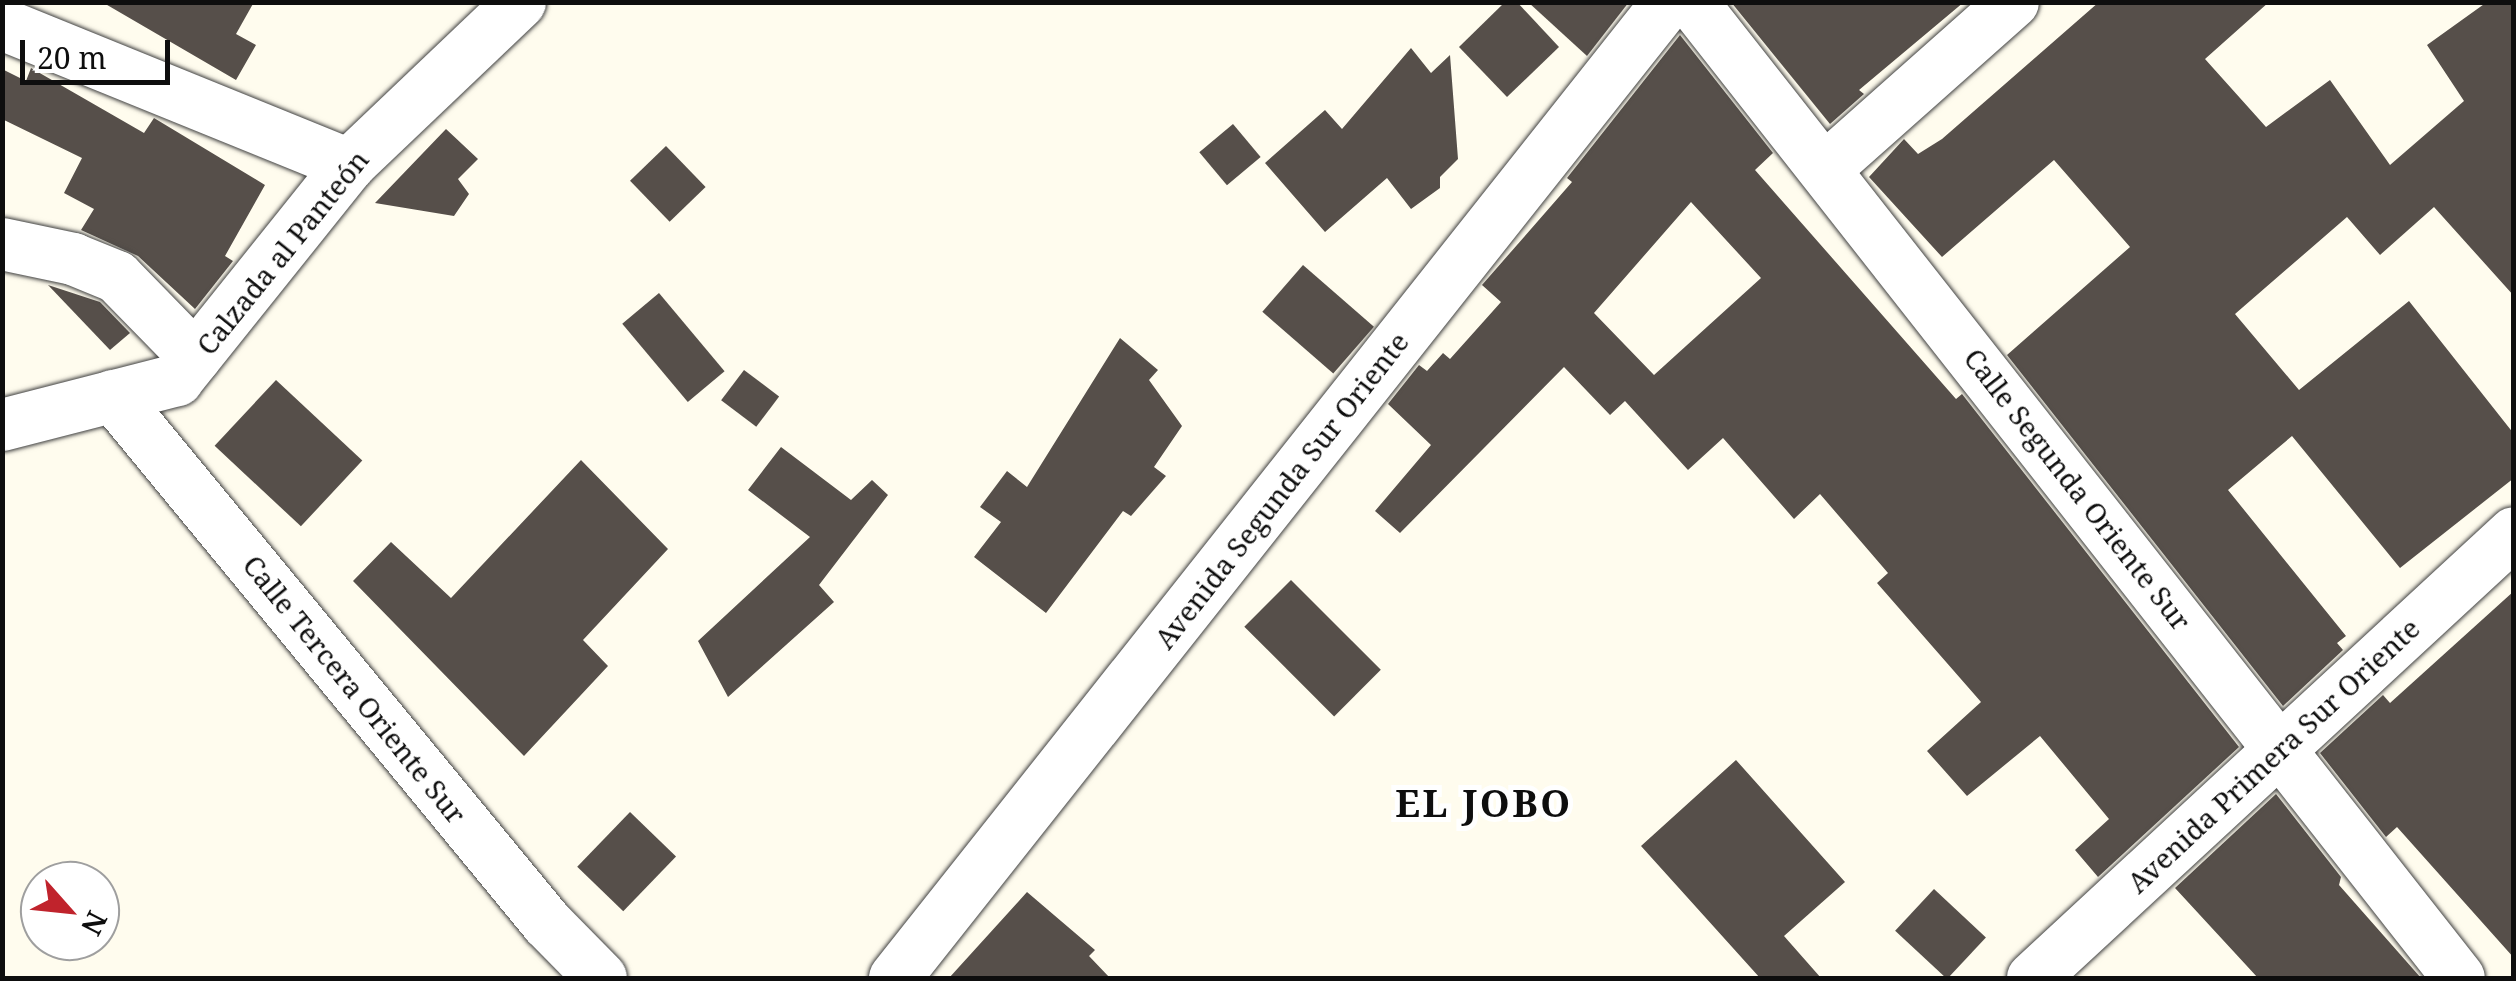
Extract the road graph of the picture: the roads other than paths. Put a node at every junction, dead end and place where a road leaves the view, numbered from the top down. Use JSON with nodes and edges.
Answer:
{"nodes":[{"id":1,"x":520,"y":2,"type":"edge"},
{"id":2,"x":1668,"y":2,"type":"edge"},
{"id":3,"x":1692,"y":2,"type":"edge"},
{"id":4,"x":2014,"y":2,"type":"edge"},
{"id":5,"x":2,"y":24,"type":"edge"},
{"id":6,"x":349,"y":164,"type":"junction"},
{"id":7,"x":1826,"y":168,"type":"junction"},
{"id":8,"x":2,"y":244,"type":"edge"},
{"id":9,"x":195,"y":357,"type":"junction"},
{"id":10,"x":113,"y":396,"type":"junction"},
{"id":11,"x":2,"y":425,"type":"edge"},
{"id":12,"x":2514,"y":533,"type":"edge"},
{"id":13,"x":2281,"y":747,"type":"junction"},
{"id":14,"x":600,"y":978,"type":"edge"},
{"id":15,"x":895,"y":978,"type":"edge"},
{"id":16,"x":2033,"y":978,"type":"edge"},
{"id":17,"x":2459,"y":978,"type":"edge"}],
"edges":[{"from":1,"to":6,"type":"street","name":"Calzada al Panteón"},
{"from":2,"to":15,"type":"street","name":"Avenida Segunda Sur Oriente"},
{"from":3,"to":7,"type":"street","name":"Calle Segunda Oriente Sur"},
{"from":4,"to":7,"type":"street"},
{"from":5,"to":6,"type":"street"},
{"from":6,"to":9,"type":"street","name":"Calzada al Panteón"},
{"from":7,"to":13,"type":"street","name":"Calle Segunda Oriente Sur"},
{"from":8,"to":9,"type":"street"},
{"from":9,"to":10,"type":"street","name":"Calzada al Panteón"},
{"from":10,"to":11,"type":"street","name":"Calzada al Panteón"},
{"from":10,"to":14,"type":"street","name":"Calle Tercera Oriente Sur"},
{"from":12,"to":13,"type":"street","name":"Avenida Primera Sur Oriente"},
{"from":13,"to":16,"type":"street","name":"Avenida Primera Sur Oriente"},
{"from":13,"to":17,"type":"street","name":"Calle Segunda Oriente Sur"}]}
